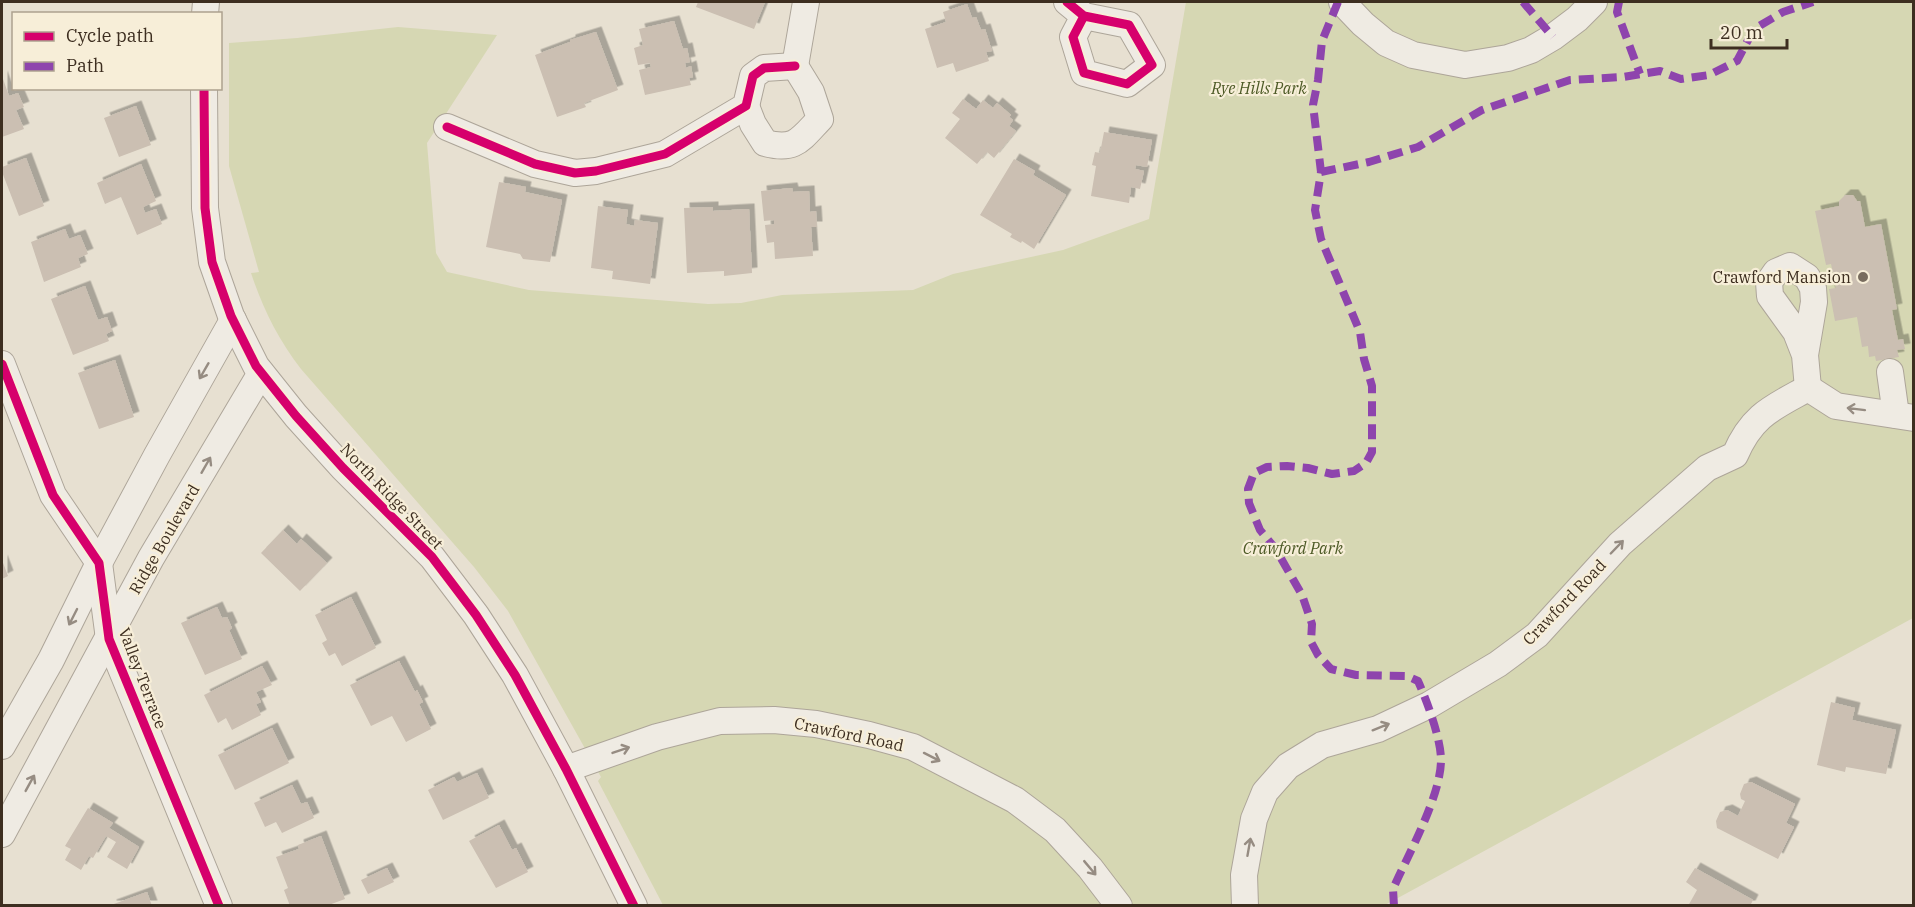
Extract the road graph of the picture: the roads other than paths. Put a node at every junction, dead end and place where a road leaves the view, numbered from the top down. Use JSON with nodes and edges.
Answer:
{"nodes":[{"id":1,"x":806,"y":2,"type":"edge"},
{"id":2,"x":1342,"y":2,"type":"edge"},
{"id":3,"x":1594,"y":2,"type":"edge"},
{"id":4,"x":795,"y":66,"type":"junction"},
{"id":5,"x":204,"y":90,"type":"edge"},
{"id":6,"x":746,"y":106,"type":"junction"},
{"id":7,"x":447,"y":127,"type":"dead end"},
{"id":8,"x":233,"y":320,"type":"junction"},
{"id":9,"x":1804,"y":355,"type":"dead end"},
{"id":10,"x":2,"y":364,"type":"edge"},
{"id":11,"x":1890,"y":372,"type":"dead end"},
{"id":12,"x":261,"y":373,"type":"junction"},
{"id":13,"x":1808,"y":388,"type":"junction"},
{"id":14,"x":1905,"y":416,"type":"edge"},
{"id":15,"x":99,"y":563,"type":"junction"},
{"id":16,"x":109,"y":639,"type":"junction"},
{"id":17,"x":2,"y":746,"type":"edge"},
{"id":18,"x":566,"y":769,"type":"junction"},
{"id":19,"x":2,"y":834,"type":"edge"},
{"id":20,"x":219,"y":906,"type":"edge"},
{"id":21,"x":634,"y":906,"type":"edge"},
{"id":22,"x":1119,"y":906,"type":"edge"},
{"id":23,"x":1245,"y":906,"type":"edge"}],
"edges":[{"from":1,"to":4,"type":"street"},
{"from":2,"to":3,"type":"street"},
{"from":4,"to":6,"type":"street"},
{"from":4,"to":6,"type":"street"},
{"from":5,"to":8,"type":"street","name":"North Ridge Street"},
{"from":6,"to":7,"type":"street"},
{"from":8,"to":12,"type":"street","name":"North Ridge Street"},
{"from":8,"to":15,"type":"street","one_way":true},
{"from":9,"to":13,"type":"street"},
{"from":10,"to":15,"type":"street","name":"Valley Terrace"},
{"from":11,"to":14,"type":"street"},
{"from":16,"to":12,"type":"street","name":"Ridge Boulevard","one_way":true},
{"from":12,"to":18,"type":"street","name":"North Ridge Street"},
{"from":14,"to":13,"type":"street","one_way":true},
{"from":23,"to":13,"type":"street","name":"Crawford Road","one_way":true},
{"from":15,"to":16,"type":"street","name":"Valley Terrace"},
{"from":15,"to":17,"type":"street","one_way":true},
{"from":19,"to":16,"type":"street","name":"Ridge Boulevard","one_way":true},
{"from":16,"to":20,"type":"street","name":"Valley Terrace"},
{"from":18,"to":21,"type":"street","name":"North Ridge Street"},
{"from":18,"to":22,"type":"street","name":"Crawford Road","one_way":true}]}
